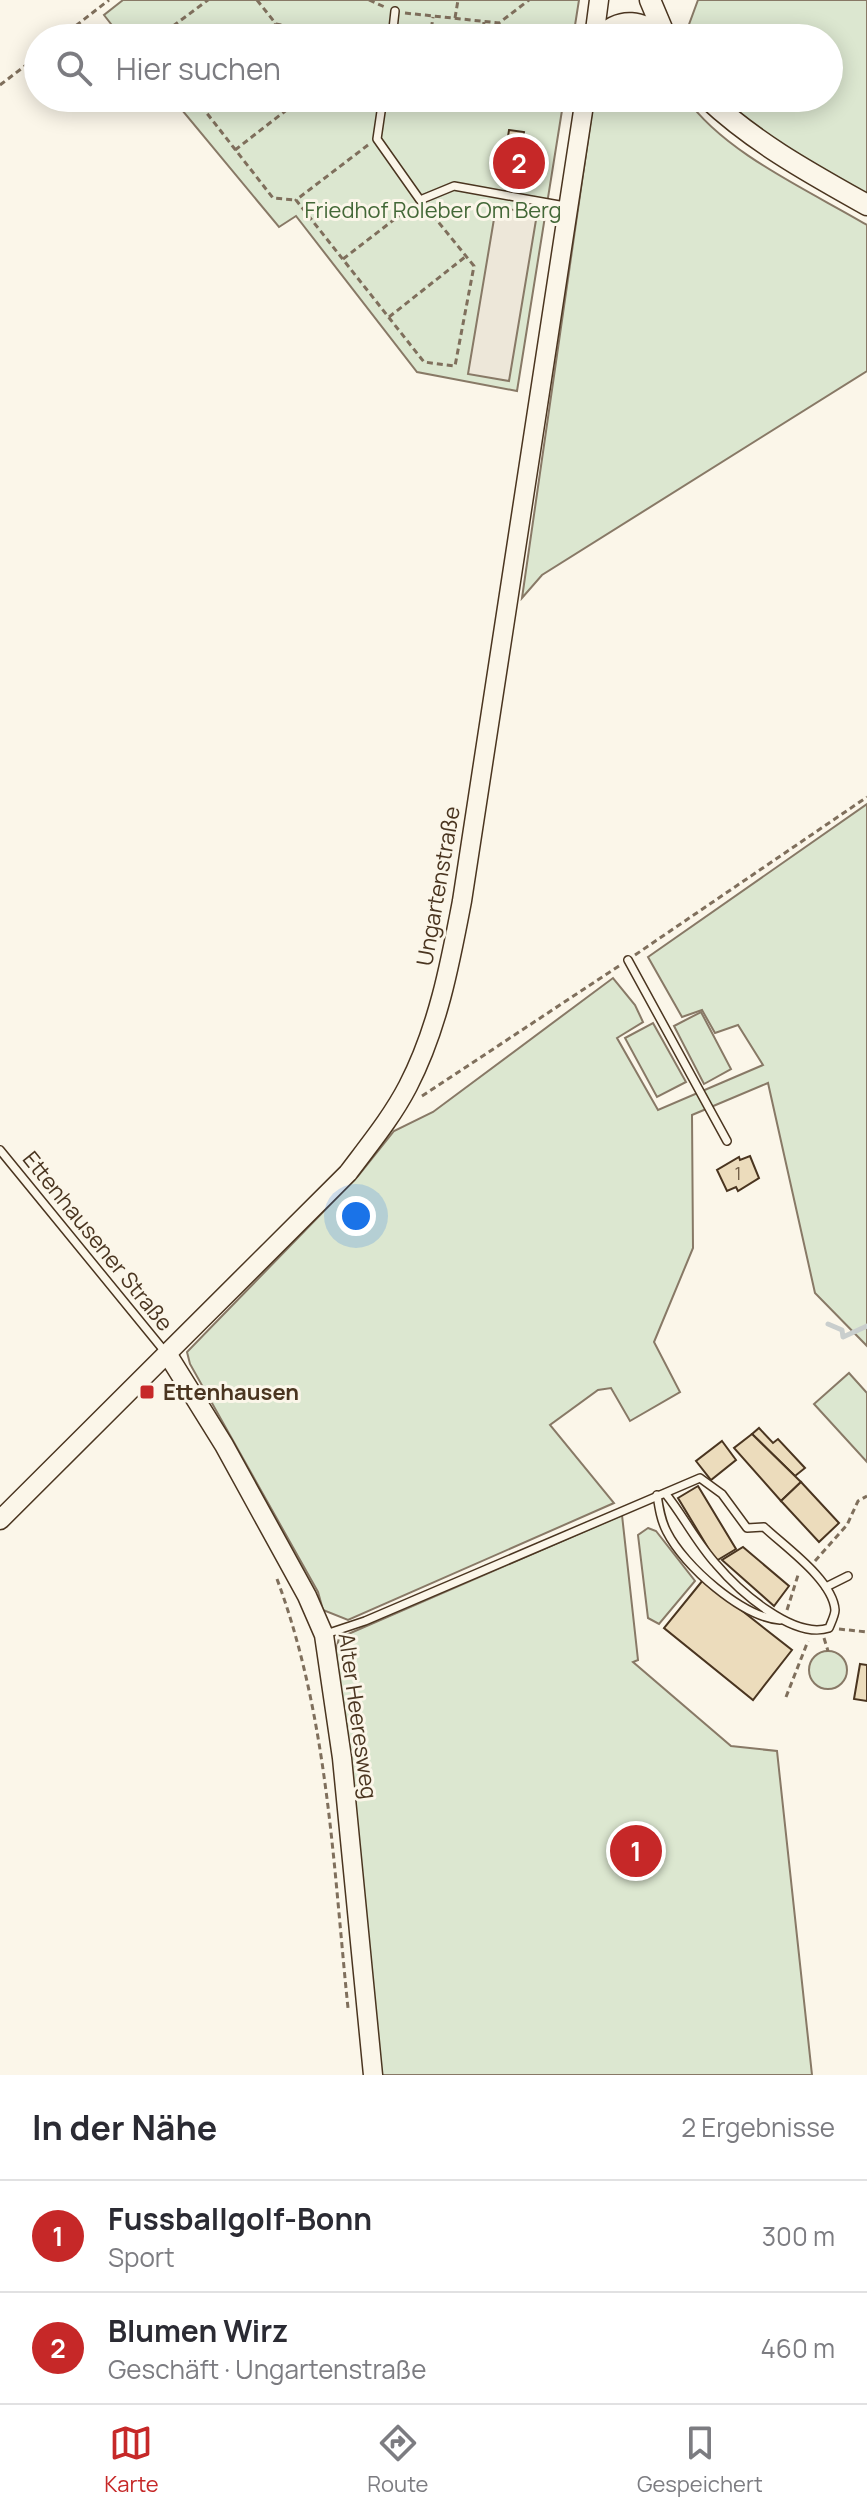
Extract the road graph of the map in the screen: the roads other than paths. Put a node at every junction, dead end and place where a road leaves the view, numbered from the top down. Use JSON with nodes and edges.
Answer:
{"nodes":[{"id":1,"x":599,"y":0,"type":"edge"},
{"id":2,"x":650,"y":0,"type":"edge"},
{"id":3,"x":395,"y":11,"type":"road end"},
{"id":4,"x":394,"y":24,"type":"edge"},
{"id":5,"x":597,"y":24,"type":"edge"},
{"id":6,"x":618,"y":24,"type":"edge"},
{"id":7,"x":642,"y":24,"type":"edge"},
{"id":8,"x":660,"y":24,"type":"edge"},
{"id":9,"x":381,"y":112,"type":"edge"},
{"id":10,"x":583,"y":112,"type":"edge"},
{"id":11,"x":722,"y":112,"type":"edge"},
{"id":12,"x":867,"y":205,"type":"edge"},
{"id":13,"x":569,"y":207,"type":"junction"},
{"id":14,"x":628,"y":960,"type":"dead end"},
{"id":15,"x":727,"y":1141,"type":"dead end"},
{"id":16,"x":0,"y":1150,"type":"edge"},
{"id":17,"x":168,"y":1355,"type":"junction"},
{"id":18,"x":661,"y":1494,"type":"junction"},
{"id":19,"x":0,"y":1520,"type":"edge"},
{"id":20,"x":848,"y":1576,"type":"dead end"},
{"id":21,"x":826,"y":1587,"type":"junction"},
{"id":22,"x":782,"y":1620,"type":"junction"},
{"id":23,"x":324,"y":1635,"type":"junction"},
{"id":24,"x":373,"y":2075,"type":"edge"}],
"edges":[{"from":1,"to":5,"type":"street"},
{"from":2,"to":8,"type":"main road"},
{"from":3,"to":4,"type":"lane"},
{"from":6,"to":7,"type":"street"},
{"from":9,"to":13,"type":"lane"},
{"from":10,"to":13,"type":"street","name":"Ungartenstraße"},
{"from":11,"to":12,"type":"main road"},
{"from":13,"to":17,"type":"street","name":"Ungartenstraße"},
{"from":14,"to":15,"type":"lane"},
{"from":16,"to":17,"type":"lane","name":"Ettenhausener Straße"},
{"from":17,"to":19,"type":"street","name":"Ungartenstraße"},
{"from":17,"to":23,"type":"street","name":"Alter Heeresweg"},
{"from":18,"to":21,"type":"lane"},
{"from":18,"to":22,"type":"lane"},
{"from":18,"to":22,"type":"lane"},
{"from":18,"to":23,"type":"lane"},
{"from":20,"to":21,"type":"lane"},
{"from":21,"to":22,"type":"lane"},
{"from":23,"to":24,"type":"street","name":"Alter Heeresweg"}]}
